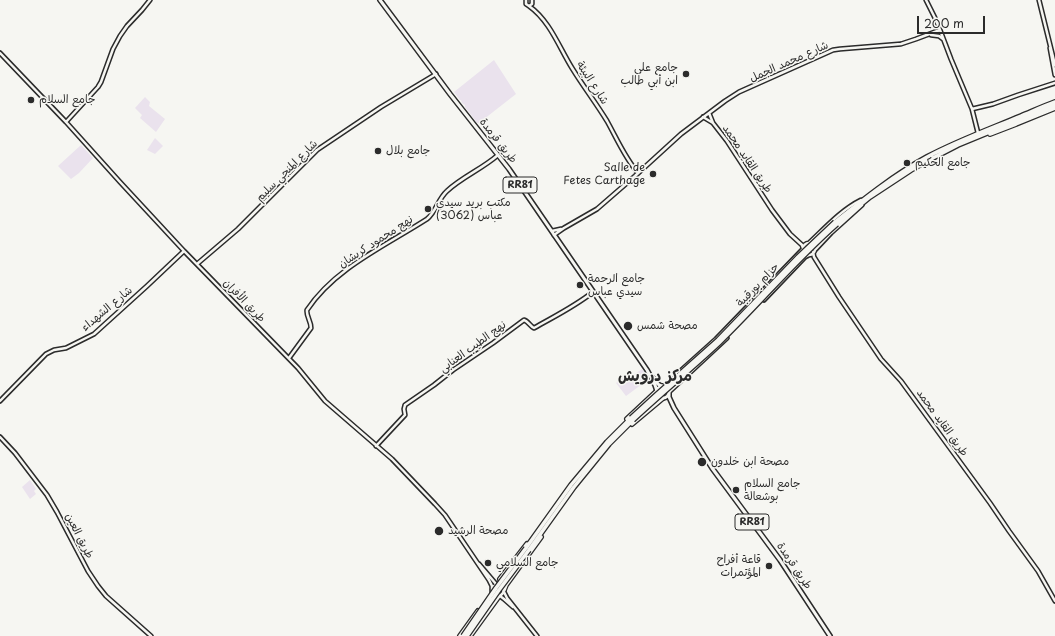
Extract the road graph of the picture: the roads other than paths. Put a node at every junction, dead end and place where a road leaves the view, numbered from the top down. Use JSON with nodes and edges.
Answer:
{"nodes":[{"id":1,"x":150,"y":0,"type":"edge"},
{"id":2,"x":380,"y":0,"type":"edge"},
{"id":3,"x":926,"y":0,"type":"edge"},
{"id":4,"x":1039,"y":0,"type":"edge"},
{"id":5,"x":526,"y":1,"type":"edge"},
{"id":6,"x":532,"y":1,"type":"edge"},
{"id":7,"x":529,"y":6,"type":"junction"},
{"id":8,"x":537,"y":13,"type":"junction"},
{"id":9,"x":940,"y":30,"type":"junction"},
{"id":10,"x":928,"y":35,"type":"junction"},
{"id":11,"x":944,"y":42,"type":"junction"},
{"id":12,"x":1049,"y":43,"type":"junction"},
{"id":13,"x":0,"y":53,"type":"edge"},
{"id":14,"x":1055,"y":65,"type":"edge"},
{"id":15,"x":436,"y":74,"type":"junction"},
{"id":16,"x":1055,"y":75,"type":"edge"},
{"id":17,"x":1055,"y":83,"type":"edge"},
{"id":18,"x":1055,"y":100,"type":"edge"},
{"id":19,"x":1055,"y":105,"type":"edge"},
{"id":20,"x":1055,"y":108,"type":"edge"},
{"id":21,"x":972,"y":109,"type":"junction"},
{"id":22,"x":709,"y":113,"type":"junction"},
{"id":23,"x":703,"y":117,"type":"junction"},
{"id":24,"x":1023,"y":117,"type":"junction"},
{"id":25,"x":66,"y":122,"type":"junction"},
{"id":26,"x":712,"y":123,"type":"junction"},
{"id":27,"x":979,"y":134,"type":"junction"},
{"id":28,"x":498,"y":155,"type":"junction"},
{"id":29,"x":634,"y":168,"type":"junction"},
{"id":30,"x":643,"y":169,"type":"junction"},
{"id":31,"x":639,"y":173,"type":"junction"},
{"id":32,"x":635,"y":176,"type":"junction"},
{"id":33,"x":866,"y":199,"type":"junction"},
{"id":34,"x":564,"y":228,"type":"junction"},
{"id":35,"x":552,"y":231,"type":"junction"},
{"id":36,"x":554,"y":235,"type":"junction"},
{"id":37,"x":798,"y":240,"type":"junction"},
{"id":38,"x":808,"y":243,"type":"junction"},
{"id":39,"x":803,"y":249,"type":"junction"},
{"id":40,"x":184,"y":251,"type":"junction"},
{"id":41,"x":814,"y":251,"type":"junction"},
{"id":42,"x":810,"y":255,"type":"junction"},
{"id":43,"x":814,"y":257,"type":"junction"},
{"id":44,"x":197,"y":264,"type":"junction"},
{"id":45,"x":593,"y":292,"type":"junction"},
{"id":46,"x":755,"y":299,"type":"junction"},
{"id":47,"x":760,"y":304,"type":"junction"},
{"id":48,"x":704,"y":349,"type":"junction"},
{"id":49,"x":709,"y":355,"type":"junction"},
{"id":50,"x":289,"y":358,"type":"junction"},
{"id":51,"x":651,"y":376,"type":"junction"},
{"id":52,"x":663,"y":386,"type":"junction"},
{"id":53,"x":657,"y":391,"type":"junction"},
{"id":54,"x":669,"y":393,"type":"junction"},
{"id":55,"x":663,"y":398,"type":"junction"},
{"id":56,"x":0,"y":401,"type":"edge"},
{"id":57,"x":674,"y":408,"type":"junction"},
{"id":58,"x":617,"y":434,"type":"junction"},
{"id":59,"x":0,"y":437,"type":"edge"},
{"id":60,"x":376,"y":446,"type":"junction"},
{"id":61,"x":554,"y":514,"type":"junction"},
{"id":62,"x":528,"y":549,"type":"junction"},
{"id":63,"x":474,"y":559,"type":"junction"},
{"id":64,"x":503,"y":576,"type":"junction"},
{"id":65,"x":490,"y":578,"type":"junction"},
{"id":66,"x":497,"y":584,"type":"junction"},
{"id":67,"x":492,"y":590,"type":"junction"},
{"id":68,"x":504,"y":591,"type":"junction"},
{"id":69,"x":499,"y":596,"type":"junction"},
{"id":70,"x":507,"y":601,"type":"junction"},
{"id":71,"x":1055,"y":601,"type":"edge"},
{"id":72,"x":494,"y":602,"type":"junction"},
{"id":73,"x":516,"y":611,"type":"junction"},
{"id":74,"x":151,"y":636,"type":"edge"},
{"id":75,"x":462,"y":636,"type":"edge"},
{"id":76,"x":467,"y":636,"type":"edge"},
{"id":77,"x":470,"y":636,"type":"edge"},
{"id":78,"x":537,"y":636,"type":"edge"},
{"id":79,"x":830,"y":636,"type":"edge"}],
"edges":[{"from":1,"to":25,"type":"street"},
{"from":2,"to":15,"type":"main road","name":"طريق قرمدة","number":"RR81"},
{"from":3,"to":9,"type":"street"},
{"from":4,"to":12,"type":"street"},
{"from":5,"to":7,"type":"street","name":"شارع البيئة"},
{"from":6,"to":7,"type":"street"},
{"from":6,"to":8,"type":"street","name":"شارع البيئة"},
{"from":7,"to":8,"type":"street","name":"شارع البيئة"},
{"from":8,"to":29,"type":"street","name":"شارع البيئة"},
{"from":9,"to":10,"type":"street","name":"شارع محمد الجمل"},
{"from":9,"to":11,"type":"street"},
{"from":10,"to":11,"type":"street"},
{"from":10,"to":22,"type":"street","name":"شارع محمد الجمل"},
{"from":11,"to":21,"type":"street"},
{"from":12,"to":14,"type":"street"},
{"from":12,"to":16,"type":"street"},
{"from":13,"to":25,"type":"street","name":"طريق الأفران"},
{"from":15,"to":28,"type":"main road","name":"طريق قرمدة","number":"RR81"},
{"from":15,"to":44,"type":"street","name":"شارع المنجي سليم"},
{"from":17,"to":21,"type":"street"},
{"from":18,"to":24,"type":"highway","name":"حزام بورقيبة"},
{"from":18,"to":27,"type":"highway"},
{"from":19,"to":24,"type":"highway","name":"حزام بورقيبة"},
{"from":20,"to":27,"type":"highway"},
{"from":21,"to":27,"type":"street"},
{"from":22,"to":23,"type":"street","name":"شارع محمد الجمل"},
{"from":22,"to":26,"type":"street","name":"طريق القايد محمد"},
{"from":23,"to":26,"type":"street","name":"طريق القايد محمد"},
{"from":23,"to":30,"type":"street","name":"شارع محمد الجمل"},
{"from":24,"to":27,"type":"highway","name":"حزام بورقيبة"},
{"from":25,"to":40,"type":"street","name":"طريق الأفران"},
{"from":26,"to":37,"type":"street","name":"طريق القايد محمد"},
{"from":27,"to":33,"type":"highway","name":"حزام بورقيبة"},
{"from":28,"to":35,"type":"main road","name":"طريق قرمدة","number":"RR81"},
{"from":28,"to":50,"type":"street","name":"نهج محمود كريشان"},
{"from":29,"to":30,"type":"street"},
{"from":29,"to":31,"type":"street","name":"شارع البيئة"},
{"from":29,"to":32,"type":"street"},
{"from":30,"to":31,"type":"street","name":"شارع محمد الجمل"},
{"from":31,"to":32,"type":"street","name":"شارع محمد الجمل"},
{"from":32,"to":34,"type":"street","name":"شارع محمد الجمل"},
{"from":33,"to":38,"type":"street"},
{"from":33,"to":41,"type":"street"},
{"from":33,"to":58,"type":"highway","name":"حزام بورقيبة","bridge":true},
{"from":34,"to":35,"type":"street","name":"شارع محمد الجمل"},
{"from":34,"to":36,"type":"street","name":"شارع محمد الجمل"},
{"from":35,"to":36,"type":"main road","name":"طريق قرمدة","number":"RR81"},
{"from":36,"to":45,"type":"main road","name":"طريق قرمدة","number":"RR81"},
{"from":37,"to":38,"type":"street","name":"طريق القايد محمد"},
{"from":37,"to":39,"type":"street","name":"طريق القايد محمد"},
{"from":38,"to":39,"type":"street"},
{"from":38,"to":41,"type":"street"},
{"from":39,"to":42,"type":"street"},
{"from":39,"to":46,"type":"street","name":"حزام بورقيبة"},
{"from":40,"to":44,"type":"street","name":"طريق الأفران"},
{"from":40,"to":56,"type":"street","name":"شارع الشهداء"},
{"from":41,"to":42,"type":"street"},
{"from":41,"to":43,"type":"street","name":"طريق القايد محمد"},
{"from":42,"to":43,"type":"street","name":"طريق القايد محمد"},
{"from":42,"to":47,"type":"street","name":"حزام بورقيبة"},
{"from":43,"to":71,"type":"street","name":"طريق القايد محمد"},
{"from":44,"to":50,"type":"street","name":"طريق الأفران"},
{"from":45,"to":51,"type":"main road","name":"طريق قرمدة","number":"RR81"},
{"from":45,"to":60,"type":"street","name":"نهج الطيب العنابي"},
{"from":46,"to":47,"type":"street"},
{"from":46,"to":48,"type":"street","name":"حزام بورقيبة"},
{"from":47,"to":49,"type":"street","name":"حزام بورقيبة"},
{"from":48,"to":49,"type":"street"},
{"from":48,"to":52,"type":"street","name":"حزام بورقيبة"},
{"from":49,"to":54,"type":"street","name":"حزام بورقيبة"},
{"from":50,"to":60,"type":"street","name":"طريق الأفران"},
{"from":51,"to":52,"type":"main road","name":"طريق قرمدة","number":"RR81"},
{"from":51,"to":53,"type":"main road","name":"طريق قرمدة","number":"RR81"},
{"from":52,"to":53,"type":"main road"},
{"from":52,"to":54,"type":"main road","number":"RR81"},
{"from":53,"to":55,"type":"main road","number":"RR81"},
{"from":53,"to":58,"type":"highway"},
{"from":54,"to":55,"type":"main road"},
{"from":54,"to":57,"type":"main road","name":"طريق قرمدة","number":"RR81"},
{"from":55,"to":57,"type":"main road","name":"طريق قرمدة","number":"RR81"},
{"from":55,"to":58,"type":"highway"},
{"from":57,"to":79,"type":"main road","name":"طريق قرمدة","number":"RR81"},
{"from":58,"to":61,"type":"highway","name":"حزام بورقيبة"},
{"from":59,"to":74,"type":"street","name":"طريق العين"},
{"from":60,"to":63,"type":"street","name":"طريق الأفران"},
{"from":61,"to":62,"type":"highway","name":"حزام بورقيبة"},
{"from":61,"to":64,"type":"highway"},
{"from":61,"to":68,"type":"highway"},
{"from":62,"to":75,"type":"highway","bridge":true},
{"from":62,"to":76,"type":"highway","bridge":true},
{"from":63,"to":65,"type":"street","name":"طريق الأفران"},
{"from":63,"to":67,"type":"street","name":"طريق الأفران"},
{"from":64,"to":65,"type":"street"},
{"from":64,"to":66,"type":"highway"},
{"from":65,"to":66,"type":"street","name":"طريق الأفران"},
{"from":66,"to":67,"type":"street"},
{"from":66,"to":68,"type":"street"},
{"from":67,"to":69,"type":"street"},
{"from":67,"to":75,"type":"highway"},
{"from":68,"to":69,"type":"street"},
{"from":68,"to":73,"type":"street"},
{"from":69,"to":70,"type":"street"},
{"from":69,"to":72,"type":"highway"},
{"from":70,"to":72,"type":"street"},
{"from":70,"to":73,"type":"street"},
{"from":72,"to":77,"type":"highway"},
{"from":73,"to":78,"type":"street"}]}
